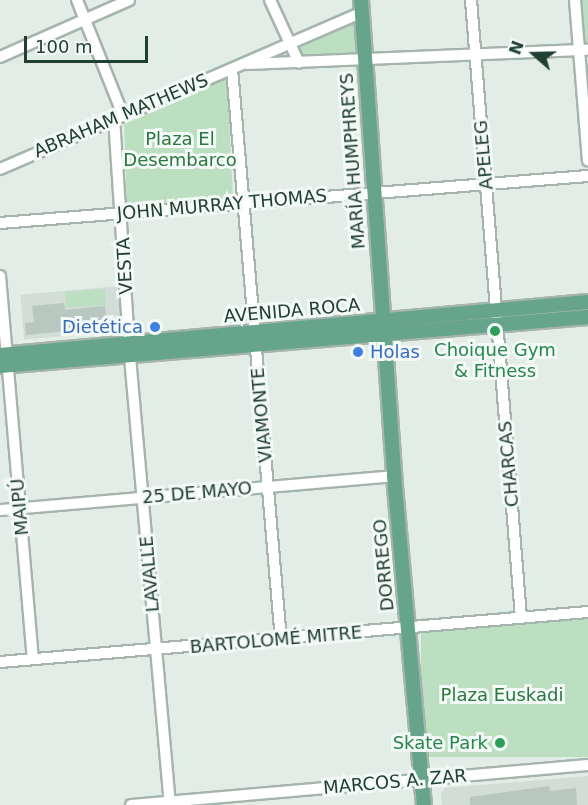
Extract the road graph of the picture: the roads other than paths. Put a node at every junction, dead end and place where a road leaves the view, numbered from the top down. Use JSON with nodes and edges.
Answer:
{"nodes":[{"id":1,"x":77,"y":0,"type":"edge"},
{"id":2,"x":129,"y":0,"type":"edge"},
{"id":3,"x":270,"y":0,"type":"edge"},
{"id":4,"x":471,"y":0,"type":"edge"},
{"id":5,"x":575,"y":0,"type":"edge"},
{"id":6,"x":361,"y":6,"type":"edge"},
{"id":7,"x":84,"y":20,"type":"junction"},
{"id":8,"x":290,"y":43,"type":"junction"},
{"id":9,"x":584,"y":50,"type":"edge"},
{"id":10,"x":0,"y":57,"type":"edge"},
{"id":11,"x":476,"y":57,"type":"junction"},
{"id":12,"x":365,"y":61,"type":"junction"},
{"id":13,"x":298,"y":63,"type":"junction"},
{"id":14,"x":237,"y":66,"type":"junction"},
{"id":15,"x":118,"y":116,"type":"junction"},
{"id":16,"x":588,"y":160,"type":"edge"},
{"id":17,"x":0,"y":169,"type":"edge"},
{"id":18,"x":588,"y":176,"type":"edge"},
{"id":19,"x":486,"y":185,"type":"junction"},
{"id":20,"x":372,"y":194,"type":"junction"},
{"id":21,"x":242,"y":204,"type":"junction"},
{"id":22,"x":122,"y":213,"type":"junction"},
{"id":23,"x":0,"y":223,"type":"edge"},
{"id":24,"x":0,"y":276,"type":"edge"},
{"id":25,"x":588,"y":302,"type":"edge"},
{"id":26,"x":496,"y":310,"type":"junction"},
{"id":27,"x":588,"y":317,"type":"edge"},
{"id":28,"x":498,"y":326,"type":"junction"},
{"id":29,"x":383,"y":328,"type":"junction"},
{"id":30,"x":254,"y":338,"type":"junction"},
{"id":31,"x":130,"y":350,"type":"junction"},
{"id":32,"x":4,"y":360,"type":"edge"},
{"id":33,"x":394,"y":476,"type":"junction"},
{"id":34,"x":268,"y":487,"type":"junction"},
{"id":35,"x":142,"y":498,"type":"junction"},
{"id":36,"x":20,"y":508,"type":"junction"},
{"id":37,"x":0,"y":510,"type":"edge"},
{"id":38,"x":588,"y":612,"type":"edge"},
{"id":39,"x":521,"y":618,"type":"junction"},
{"id":40,"x":408,"y":627,"type":"junction"},
{"id":41,"x":280,"y":641,"type":"junction"},
{"id":42,"x":157,"y":651,"type":"junction"},
{"id":43,"x":33,"y":659,"type":"junction"},
{"id":44,"x":0,"y":662,"type":"edge"},
{"id":45,"x":588,"y":765,"type":"edge"},
{"id":46,"x":422,"y":780,"type":"junction"},
{"id":47,"x":170,"y":803,"type":"edge"},
{"id":48,"x":130,"y":805,"type":"edge"},
{"id":49,"x":424,"y":805,"type":"edge"}],
"edges":[{"from":1,"to":7,"type":"street","name":"VESTA"},
{"from":2,"to":7,"type":"street"},
{"from":3,"to":8,"type":"street"},
{"from":4,"to":11,"type":"street","name":"APELEG"},
{"from":5,"to":9,"type":"street"},
{"from":6,"to":8,"type":"street","name":"ABRAHAM MATHEWS"},
{"from":6,"to":12,"type":"main road","name":"MARÍA HUMPHREYS"},
{"from":7,"to":10,"type":"street"},
{"from":7,"to":15,"type":"street","name":"VESTA"},
{"from":8,"to":13,"type":"street"},
{"from":8,"to":14,"type":"street","name":"ABRAHAM MATHEWS"},
{"from":9,"to":11,"type":"street","name":"ABRAHAM MATHEWS"},
{"from":9,"to":16,"type":"street"},
{"from":11,"to":12,"type":"street","name":"ABRAHAM MATHEWS"},
{"from":11,"to":19,"type":"street","name":"APELEG"},
{"from":12,"to":13,"type":"street","name":"ABRAHAM MATHEWS"},
{"from":12,"to":20,"type":"main road","name":"MARÍA HUMPHREYS"},
{"from":13,"to":14,"type":"street","name":"ABRAHAM MATHEWS"},
{"from":14,"to":15,"type":"street","name":"ABRAHAM MATHEWS"},
{"from":14,"to":21,"type":"street","name":"VIAMONTE"},
{"from":15,"to":17,"type":"street","name":"ABRAHAM MATHEWS"},
{"from":15,"to":22,"type":"street","name":"VESTA"},
{"from":18,"to":19,"type":"street","name":"JOHN MURRAY THOMAS"},
{"from":19,"to":20,"type":"street","name":"JOHN MURRAY THOMAS"},
{"from":19,"to":26,"type":"street","name":"APELEG"},
{"from":20,"to":21,"type":"street","name":"JOHN MURRAY THOMAS"},
{"from":20,"to":29,"type":"main road","name":"MARÍA HUMPHREYS"},
{"from":21,"to":22,"type":"street","name":"JOHN MURRAY THOMAS"},
{"from":21,"to":30,"type":"street","name":"VIAMONTE"},
{"from":22,"to":23,"type":"street","name":"JOHN MURRAY THOMAS"},
{"from":22,"to":31,"type":"street","name":"VESTA"},
{"from":24,"to":32,"type":"street","name":"MAIPÚ"},
{"from":25,"to":26,"type":"main road","name":"AVENIDA ROCA"},
{"from":26,"to":28,"type":"street","name":"CHARCAS"},
{"from":26,"to":29,"type":"main road","name":"AVENIDA ROCA"},
{"from":27,"to":28,"type":"main road","name":"AVENIDA ROCA"},
{"from":28,"to":29,"type":"main road","name":"AVENIDA ROCA"},
{"from":28,"to":39,"type":"street","name":"CHARCAS"},
{"from":29,"to":30,"type":"main road","name":"AVENIDA ROCA"},
{"from":29,"to":33,"type":"main road","name":"DORREGO"},
{"from":30,"to":31,"type":"main road","name":"AVENIDA ROCA"},
{"from":30,"to":34,"type":"street","name":"VIAMONTE"},
{"from":31,"to":32,"type":"main road","name":"AVENIDA ROCA"},
{"from":31,"to":35,"type":"street","name":"LAVALLE"},
{"from":32,"to":36,"type":"street","name":"MAIPÚ"},
{"from":33,"to":34,"type":"street","name":"25 DE MAYO"},
{"from":33,"to":40,"type":"main road","name":"DORREGO"},
{"from":34,"to":35,"type":"street","name":"25 DE MAYO"},
{"from":34,"to":41,"type":"street","name":"VIAMONTE"},
{"from":35,"to":36,"type":"street","name":"25 DE MAYO"},
{"from":35,"to":42,"type":"street","name":"LAVALLE"},
{"from":36,"to":37,"type":"street","name":"25 DE MAYO"},
{"from":36,"to":43,"type":"street","name":"MAIPÚ"},
{"from":38,"to":39,"type":"street","name":"BARTOLOMÉ MITRE"},
{"from":39,"to":40,"type":"street","name":"BARTOLOMÉ MITRE"},
{"from":40,"to":41,"type":"street","name":"BARTOLOMÉ MITRE"},
{"from":40,"to":46,"type":"main road","name":"DORREGO"},
{"from":41,"to":42,"type":"street","name":"BARTOLOMÉ MITRE"},
{"from":42,"to":43,"type":"street","name":"BARTOLOMÉ MITRE"},
{"from":42,"to":47,"type":"street","name":"LAVALLE"},
{"from":43,"to":44,"type":"street","name":"BARTOLOMÉ MITRE"},
{"from":45,"to":46,"type":"street","name":"MARCOS A. ZAR"},
{"from":46,"to":47,"type":"street","name":"MARCOS A. ZAR"},
{"from":46,"to":49,"type":"main road","name":"DORREGO"},
{"from":47,"to":48,"type":"street","name":"MARCOS A. ZAR"}]}
